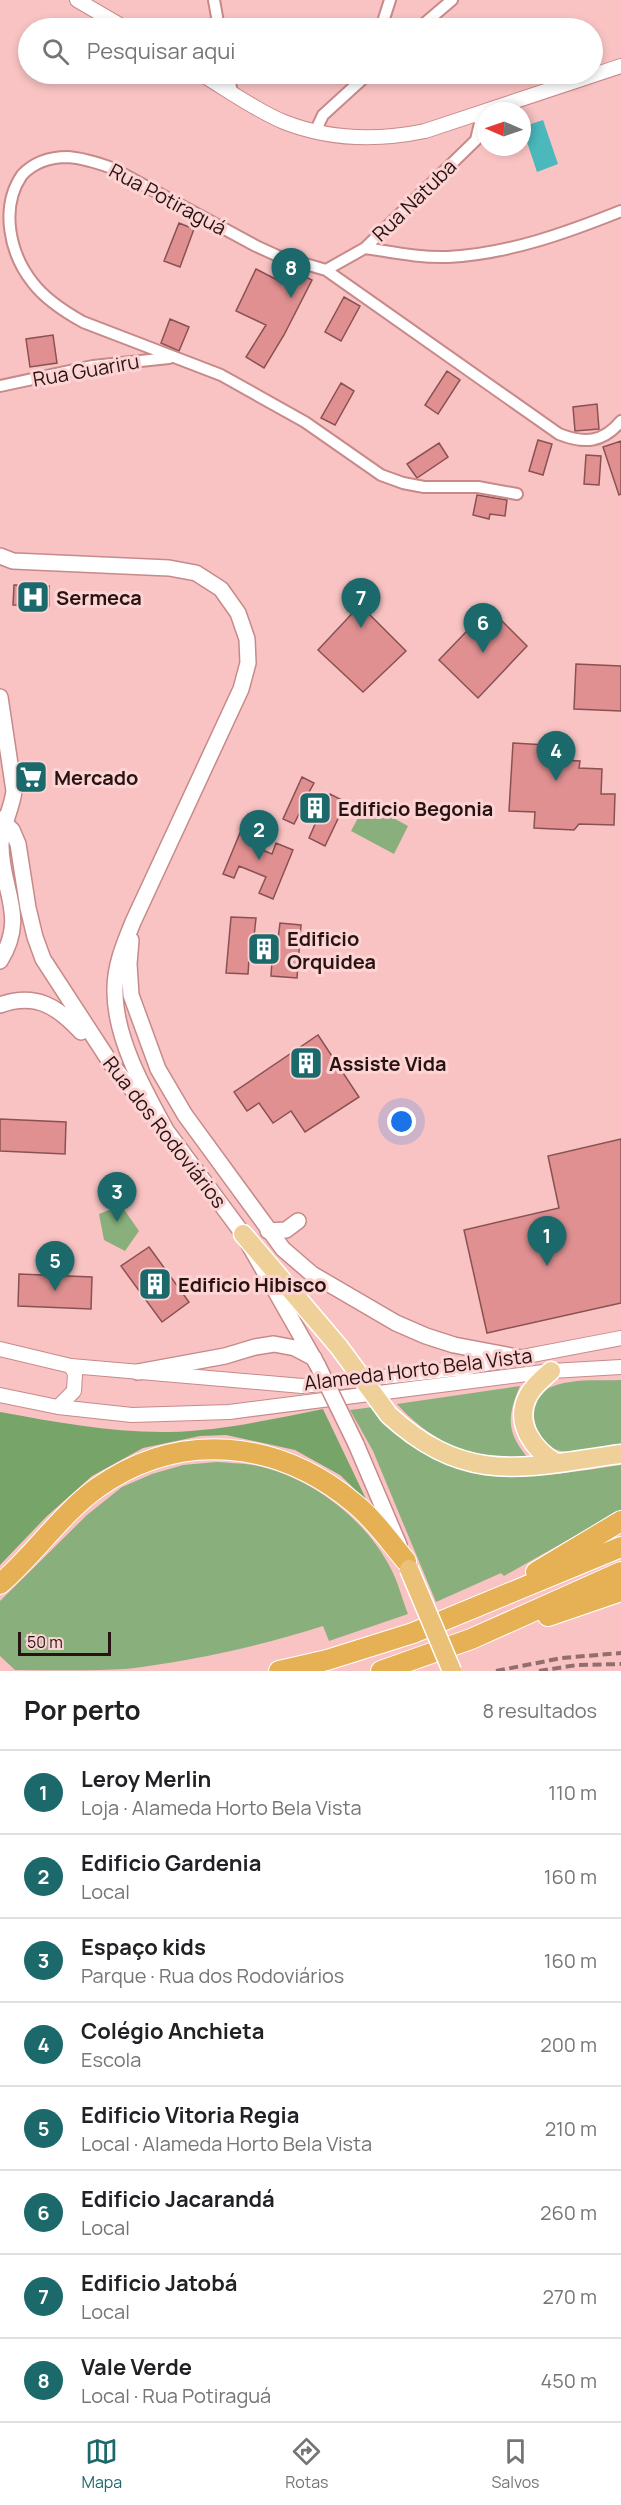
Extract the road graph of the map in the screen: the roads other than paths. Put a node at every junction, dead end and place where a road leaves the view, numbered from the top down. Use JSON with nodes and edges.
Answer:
{"nodes":[{"id":1,"x":77,"y":0,"type":"edge"},
{"id":2,"x":214,"y":0,"type":"edge"},
{"id":3,"x":390,"y":0,"type":"edge"},
{"id":4,"x":452,"y":0,"type":"edge"},
{"id":5,"x":108,"y":18,"type":"edge"},
{"id":6,"x":217,"y":18,"type":"edge"},
{"id":7,"x":384,"y":18,"type":"edge"},
{"id":8,"x":431,"y":18,"type":"edge"},
{"id":9,"x":621,"y":66,"type":"edge"},
{"id":10,"x":603,"y":72,"type":"edge"},
{"id":11,"x":218,"y":84,"type":"edge"},
{"id":12,"x":230,"y":84,"type":"edge"},
{"id":13,"x":357,"y":84,"type":"edge"},
{"id":14,"x":567,"y":84,"type":"edge"},
{"id":15,"x":232,"y":92,"type":"junction"},
{"id":16,"x":512,"y":102,"type":"edge"},
{"id":17,"x":477,"y":114,"type":"edge"},
{"id":18,"x":315,"y":132,"type":"junction"},
{"id":19,"x":477,"y":136,"type":"edge"},
{"id":20,"x":621,"y":211,"type":"edge"},
{"id":21,"x":365,"y":248,"type":"junction"},
{"id":22,"x":326,"y":270,"type":"junction"},
{"id":23,"x":173,"y":357,"type":"junction"},
{"id":24,"x":0,"y":386,"type":"edge"},
{"id":25,"x":621,"y":421,"type":"edge"},
{"id":26,"x":517,"y":494,"type":"dead end"},
{"id":27,"x":4,"y":561,"type":"edge"},
{"id":28,"x":0,"y":697,"type":"edge"},
{"id":29,"x":9,"y":759,"type":"junction"},
{"id":30,"x":0,"y":792,"type":"edge"},
{"id":31,"x":3,"y":822,"type":"edge"},
{"id":32,"x":1,"y":862,"type":"edge"},
{"id":33,"x":133,"y":922,"type":"junction"},
{"id":34,"x":0,"y":961,"type":"edge"},
{"id":35,"x":0,"y":1005,"type":"edge"},
{"id":36,"x":112,"y":1065,"type":"junction"},
{"id":37,"x":165,"y":1128,"type":"junction"},
{"id":38,"x":193,"y":1166,"type":"junction"},
{"id":39,"x":235,"y":1182,"type":"junction"},
{"id":40,"x":298,"y":1221,"type":"dead end"},
{"id":41,"x":268,"y":1231,"type":"junction"},
{"id":42,"x":243,"y":1234,"type":"junction"},
{"id":43,"x":621,"y":1338,"type":"edge"},
{"id":44,"x":0,"y":1349,"type":"edge"},
{"id":45,"x":522,"y":1358,"type":"junction"},
{"id":46,"x":316,"y":1362,"type":"junction"},
{"id":47,"x":71,"y":1366,"type":"junction"},
{"id":48,"x":621,"y":1367,"type":"edge"},
{"id":49,"x":551,"y":1371,"type":"junction"},
{"id":50,"x":138,"y":1372,"type":"junction"},
{"id":51,"x":0,"y":1395,"type":"edge"},
{"id":52,"x":58,"y":1407,"type":"junction"},
{"id":53,"x":621,"y":1454,"type":"edge"},
{"id":54,"x":556,"y":1463,"type":"junction"},
{"id":55,"x":621,"y":1521,"type":"edge"},
{"id":56,"x":621,"y":1547,"type":"edge"},
{"id":57,"x":407,"y":1565,"type":"junction"},
{"id":58,"x":621,"y":1572,"type":"edge"},
{"id":59,"x":0,"y":1584,"type":"edge"},
{"id":60,"x":621,"y":1592,"type":"edge"},
{"id":61,"x":483,"y":1604,"type":"junction"},
{"id":62,"x":471,"y":1639,"type":"junction"},
{"id":63,"x":279,"y":1671,"type":"edge"},
{"id":64,"x":381,"y":1671,"type":"edge"},
{"id":65,"x":452,"y":1671,"type":"edge"}],
"edges":[{"from":1,"to":5,"type":"street"},
{"from":2,"to":6,"type":"street"},
{"from":3,"to":7,"type":"street"},
{"from":4,"to":8,"type":"street"},
{"from":9,"to":10,"type":"street"},
{"from":11,"to":15,"type":"street"},
{"from":12,"to":15,"type":"street"},
{"from":13,"to":18,"type":"street"},
{"from":14,"to":16,"type":"street"},
{"from":15,"to":18,"type":"street"},
{"from":17,"to":18,"type":"street"},
{"from":19,"to":21,"type":"street","name":"Rua Natuba"},
{"from":20,"to":21,"type":"street"},
{"from":21,"to":22,"type":"street","name":"Rua Natuba"},
{"from":22,"to":23,"type":"street","name":"Rua Potiraguá"},
{"from":22,"to":25,"type":"street","name":"Rua Potiraguá"},
{"from":23,"to":24,"type":"street","name":"Rua Guariru"},
{"from":23,"to":26,"type":"street","name":"Rua Potiraguá"},
{"from":27,"to":33,"type":"main road"},
{"from":28,"to":29,"type":"main road"},
{"from":29,"to":30,"type":"main road"},
{"from":29,"to":31,"type":"main road"},
{"from":31,"to":32,"type":"main road"},
{"from":31,"to":36,"type":"main road","name":"Rua dos Rodoviários"},
{"from":32,"to":34,"type":"main road"},
{"from":33,"to":37,"type":"main road"},
{"from":33,"to":39,"type":"main road"},
{"from":35,"to":36,"type":"main road"},
{"from":36,"to":37,"type":"main road","name":"Rua dos Rodoviários"},
{"from":37,"to":38,"type":"main road","name":"Rua dos Rodoviários"},
{"from":38,"to":39,"type":"main road"},
{"from":38,"to":42,"type":"main road","name":"Rua dos Rodoviários"},
{"from":39,"to":41,"type":"main road"},
{"from":40,"to":41,"type":"main road"},
{"from":41,"to":45,"type":"main road"},
{"from":42,"to":46,"type":"main road","name":"Rua dos Rodoviários"},
{"from":42,"to":54,"type":"main road","bridge":true},
{"from":43,"to":45,"type":"street","name":"Alameda Horto Bela Vista"},
{"from":44,"to":47,"type":"street","name":"Alameda Horto Bela Vista"},
{"from":45,"to":50,"type":"street","name":"Alameda Horto Bela Vista"},
{"from":46,"to":50,"type":"main road"},
{"from":46,"to":57,"type":"main road","name":"Rua dos Rodoviários","bridge":true},
{"from":47,"to":50,"type":"street","name":"Alameda Horto Bela Vista"},
{"from":47,"to":52,"type":"street"},
{"from":48,"to":49,"type":"street","name":"Alameda Horto Bela Vista"},
{"from":49,"to":52,"type":"street","name":"Alameda Horto Bela Vista"},
{"from":49,"to":54,"type":"main road"},
{"from":51,"to":52,"type":"street","name":"Alameda Horto Bela Vista"},
{"from":53,"to":54,"type":"main road"},
{"from":55,"to":61,"type":"highway"},
{"from":56,"to":61,"type":"highway"},
{"from":57,"to":59,"type":"highway"},
{"from":57,"to":65,"type":"highway","name":"Rua dos Rodoviários","bridge":true},
{"from":58,"to":62,"type":"highway"},
{"from":60,"to":62,"type":"highway"},
{"from":61,"to":63,"type":"highway"},
{"from":62,"to":64,"type":"highway"}]}
